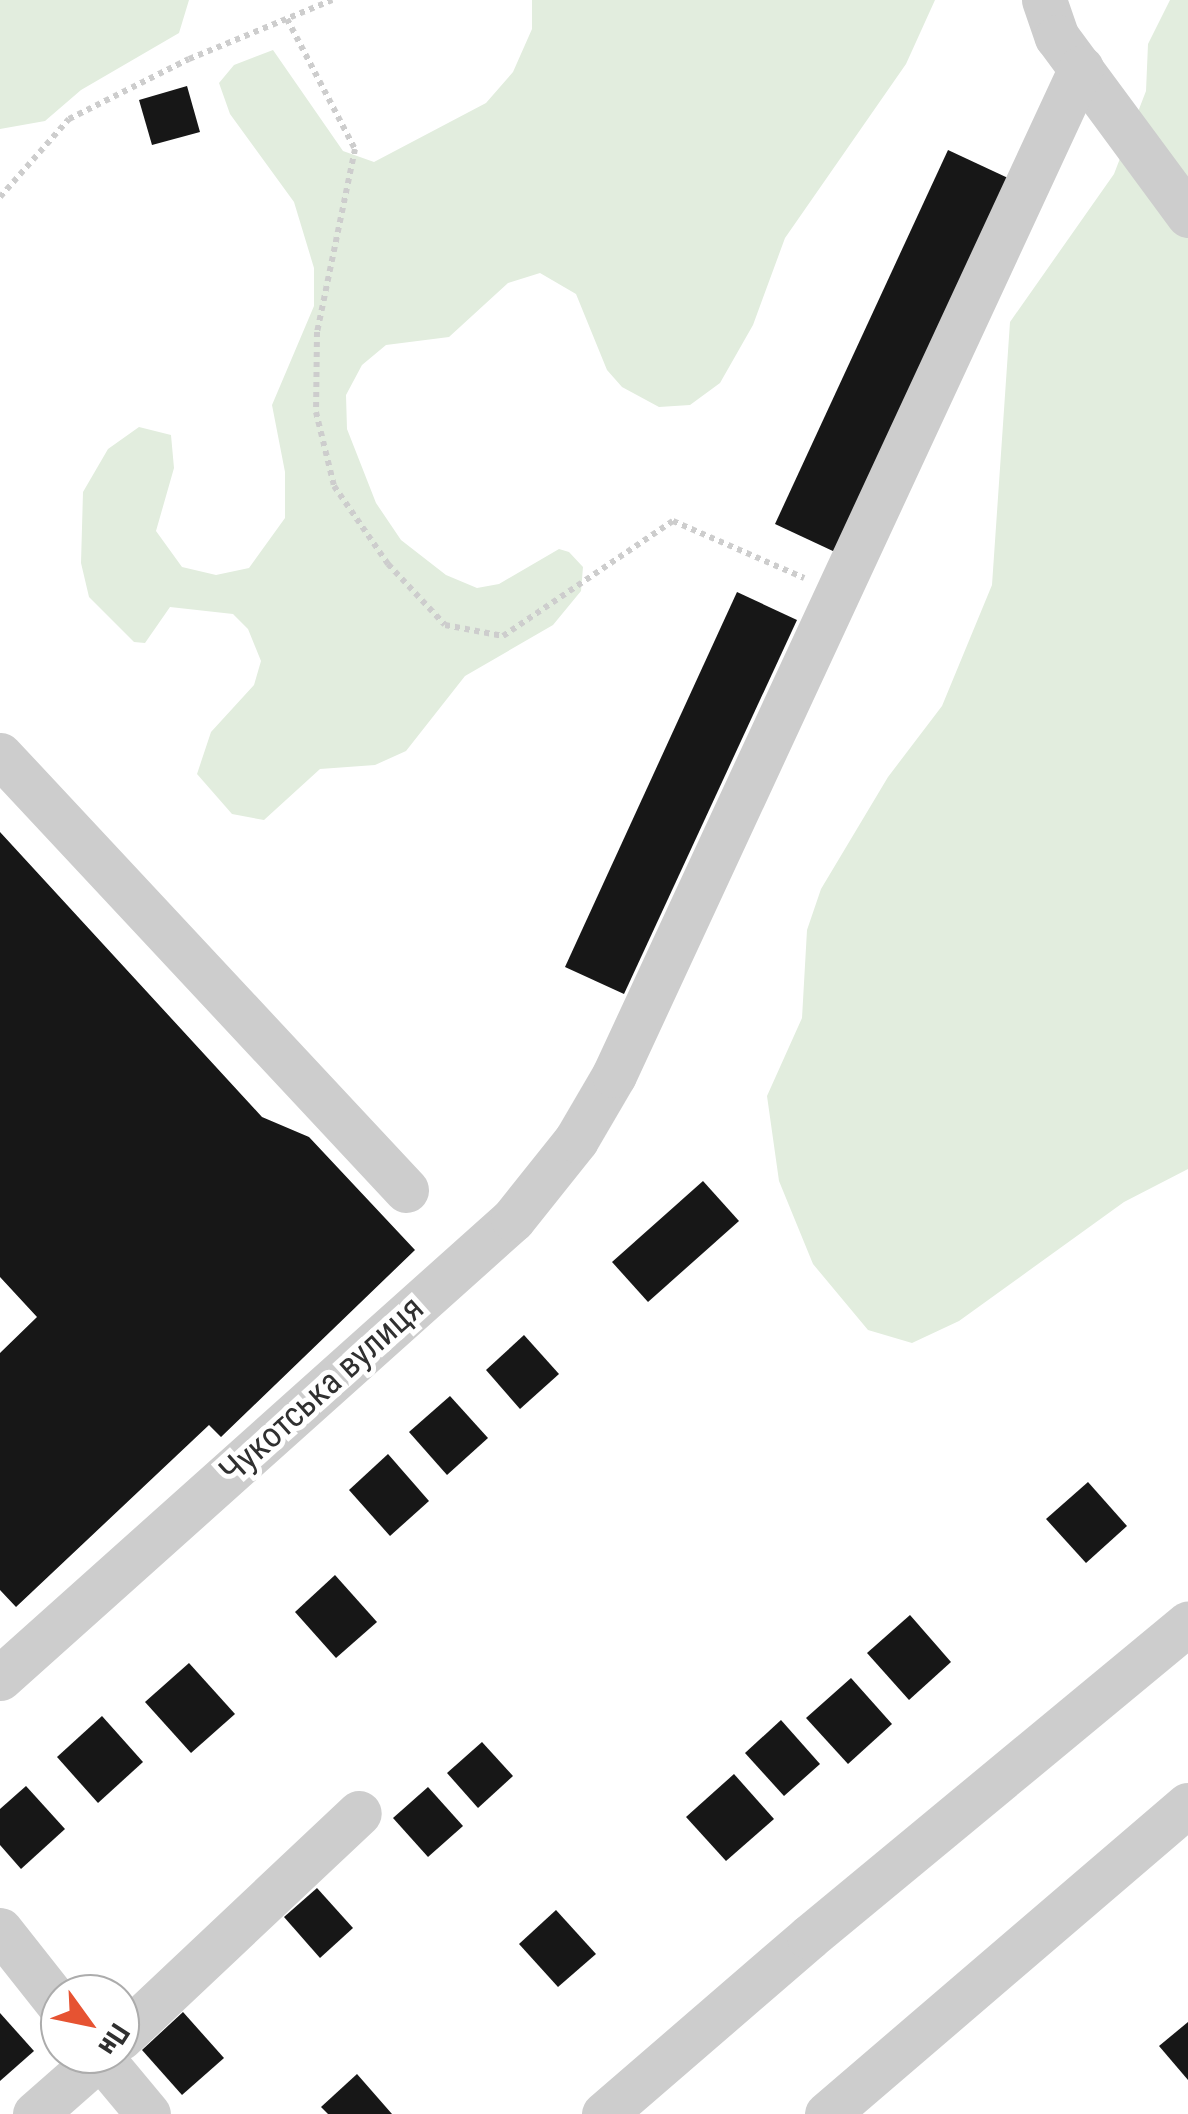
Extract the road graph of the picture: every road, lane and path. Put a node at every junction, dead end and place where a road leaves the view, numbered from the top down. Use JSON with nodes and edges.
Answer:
{"nodes":[{"id":1,"x":332,"y":0,"type":"edge"},
{"id":2,"x":1044,"y":0,"type":"edge"},
{"id":3,"x":287,"y":18,"type":"junction"},
{"id":4,"x":1080,"y":68,"type":"junction"},
{"id":5,"x":0,"y":197,"type":"edge"},
{"id":6,"x":1188,"y":215,"type":"edge"},
{"id":7,"x":838,"y":592,"type":"junction"},
{"id":8,"x":0,"y":755,"type":"edge"},
{"id":9,"x":406,"y":1190,"type":"dead end"},
{"id":10,"x":1188,"y":1624,"type":"edge"},
{"id":11,"x":0,"y":1678,"type":"edge"},
{"id":12,"x":1188,"y":1805,"type":"edge"},
{"id":13,"x":359,"y":1812,"type":"dead end"},
{"id":14,"x":0,"y":1930,"type":"edge"},
{"id":15,"x":40,"y":1981,"type":"edge"},
{"id":16,"x":140,"y":2018,"type":"edge"},
{"id":17,"x":79,"y":2074,"type":"edge"},
{"id":18,"x":121,"y":2074,"type":"edge"},
{"id":19,"x":35,"y":2114,"type":"edge"},
{"id":20,"x":148,"y":2114,"type":"edge"},
{"id":21,"x":604,"y":2114,"type":"edge"},
{"id":22,"x":827,"y":2114,"type":"edge"}],
"edges":[{"from":1,"to":3,"type":"path"},
{"from":2,"to":4,"type":"street"},
{"from":3,"to":5,"type":"path"},
{"from":3,"to":7,"type":"path"},
{"from":4,"to":6,"type":"street"},
{"from":4,"to":7,"type":"street","name":"Чукотська вулиця"},
{"from":7,"to":11,"type":"street","name":"Чукотська вулиця"},
{"from":8,"to":9,"type":"street"},
{"from":10,"to":21,"type":"street"},
{"from":12,"to":22,"type":"street"},
{"from":13,"to":16,"type":"street"},
{"from":14,"to":15,"type":"street"},
{"from":17,"to":19,"type":"street"},
{"from":18,"to":20,"type":"street"}]}
